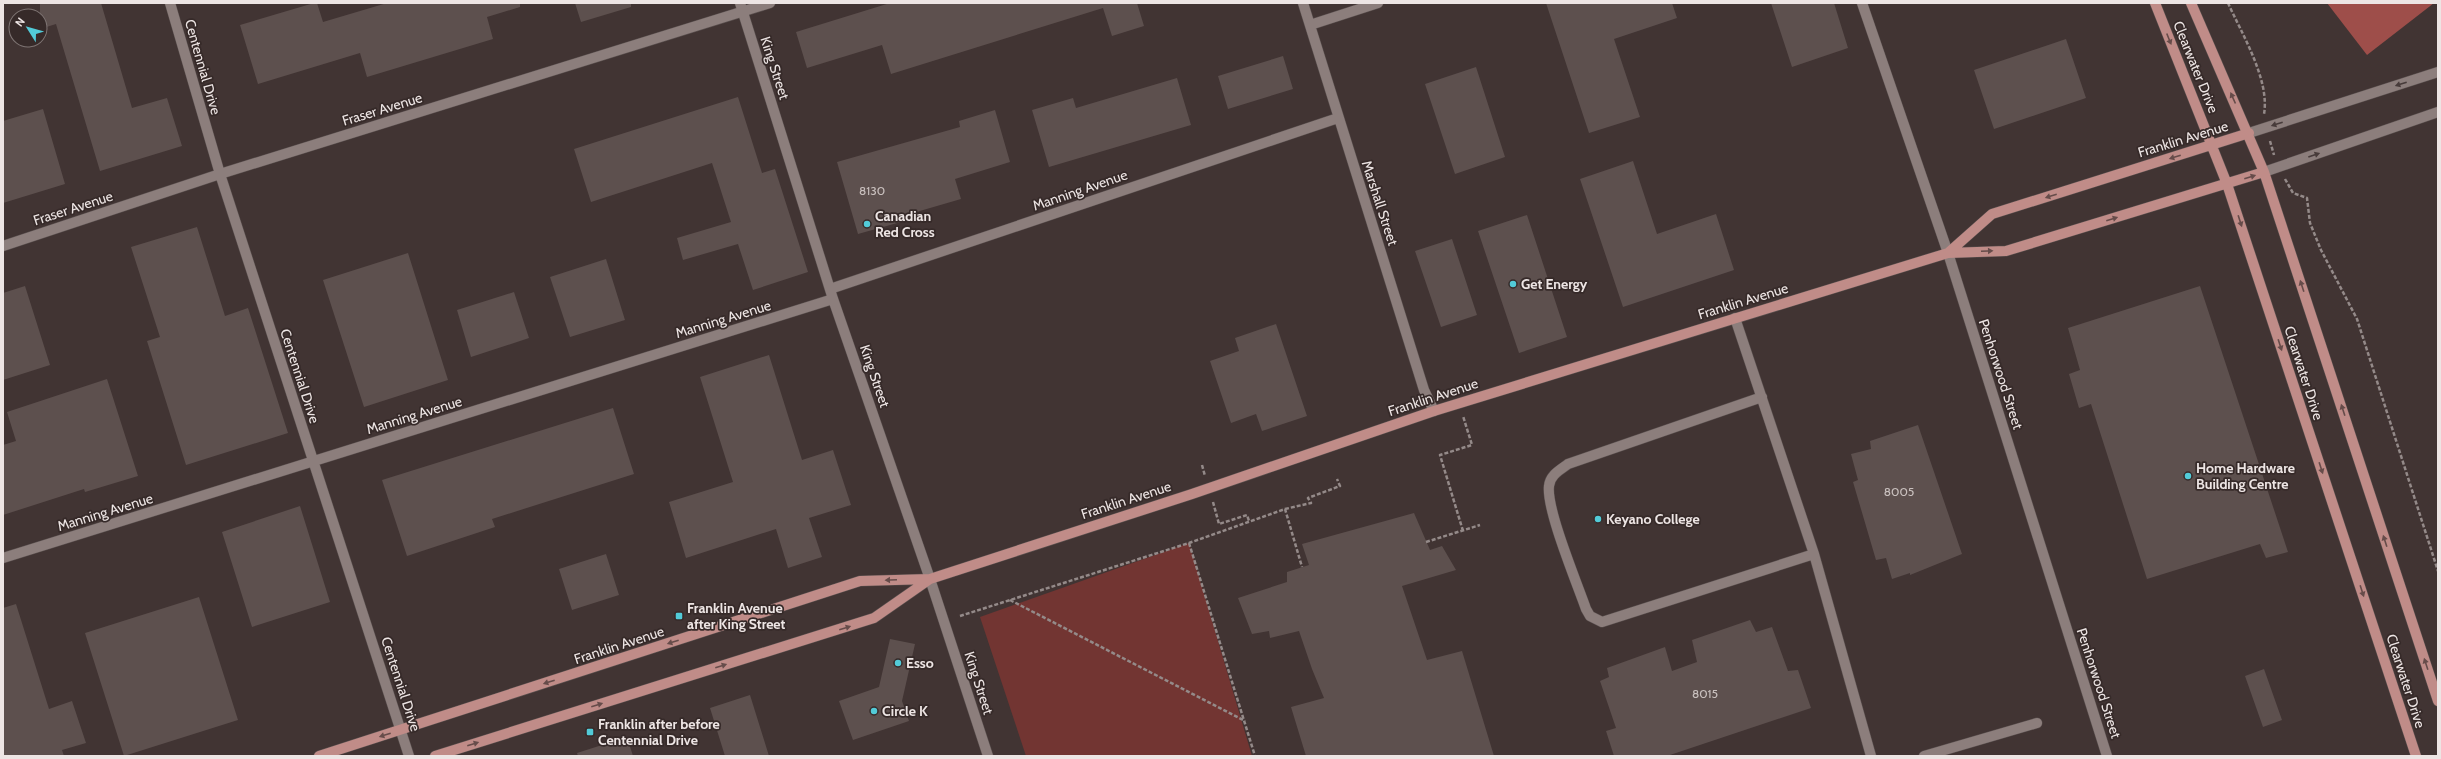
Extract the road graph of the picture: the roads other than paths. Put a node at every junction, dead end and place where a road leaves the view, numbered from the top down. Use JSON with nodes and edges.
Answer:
{"nodes":[{"id":1,"x":170,"y":3,"type":"edge"},
{"id":2,"x":770,"y":3,"type":"edge"},
{"id":3,"x":1303,"y":3,"type":"edge"},
{"id":4,"x":1378,"y":3,"type":"edge"},
{"id":5,"x":1862,"y":3,"type":"edge"},
{"id":6,"x":2155,"y":3,"type":"edge"},
{"id":7,"x":2191,"y":3,"type":"edge"},
{"id":8,"x":741,"y":7,"type":"edge"},
{"id":9,"x":1310,"y":25,"type":"junction"},
{"id":10,"x":2438,"y":72,"type":"edge"},
{"id":11,"x":2438,"y":112,"type":"edge"},
{"id":12,"x":1338,"y":118,"type":"junction"},
{"id":13,"x":2249,"y":133,"type":"junction"},
{"id":14,"x":2212,"y":145,"type":"junction"},
{"id":15,"x":2264,"y":172,"type":"junction"},
{"id":16,"x":220,"y":174,"type":"junction"},
{"id":17,"x":2227,"y":184,"type":"junction"},
{"id":18,"x":3,"y":246,"type":"edge"},
{"id":19,"x":1948,"y":253,"type":"junction"},
{"id":20,"x":830,"y":288,"type":"junction"},
{"id":21,"x":833,"y":299,"type":"junction"},
{"id":22,"x":1735,"y":318,"type":"junction"},
{"id":23,"x":1762,"y":397,"type":"junction"},
{"id":24,"x":1434,"y":411,"type":"junction"},
{"id":25,"x":313,"y":462,"type":"junction"},
{"id":26,"x":1814,"y":554,"type":"junction"},
{"id":27,"x":3,"y":558,"type":"edge"},
{"id":28,"x":930,"y":578,"type":"junction"},
{"id":29,"x":2438,"y":701,"type":"edge"},
{"id":30,"x":2037,"y":723,"type":"dead end"},
{"id":31,"x":402,"y":730,"type":"junction"},
{"id":32,"x":319,"y":756,"type":"edge"},
{"id":33,"x":409,"y":756,"type":"edge"},
{"id":34,"x":435,"y":756,"type":"edge"},
{"id":35,"x":988,"y":756,"type":"edge"},
{"id":36,"x":1871,"y":756,"type":"edge"},
{"id":37,"x":1924,"y":756,"type":"edge"},
{"id":38,"x":2107,"y":756,"type":"edge"},
{"id":39,"x":2416,"y":756,"type":"edge"}],
"edges":[{"from":1,"to":16,"type":"street","name":"Centennial Drive"},
{"from":2,"to":8,"type":"street","name":"Fraser Avenue"},
{"from":3,"to":9,"type":"street","name":"Marshall Street"},
{"from":4,"to":9,"type":"street"},
{"from":5,"to":19,"type":"street","name":"Penhorwood Street"},
{"from":6,"to":14,"type":"main road","name":"Clearwater Drive","one_way":true},
{"from":13,"to":7,"type":"main road","name":"Clearwater Drive","one_way":true},
{"from":8,"to":16,"type":"street","name":"Fraser Avenue"},
{"from":8,"to":20,"type":"street","name":"King Street"},
{"from":9,"to":12,"type":"street","name":"Marshall Street"},
{"from":10,"to":13,"type":"street","name":"Franklin Avenue","one_way":true},
{"from":15,"to":11,"type":"street","name":"Franklin Avenue","one_way":true},
{"from":12,"to":20,"type":"street","name":"Manning Avenue"},
{"from":12,"to":24,"type":"street","name":"Marshall Street"},
{"from":13,"to":14,"type":"main road","name":"Franklin Avenue"},
{"from":13,"to":15,"type":"main road","name":"Clearwater Drive"},
{"from":14,"to":17,"type":"main road","name":"Clearwater Drive"},
{"from":14,"to":19,"type":"main road","name":"Franklin Avenue","one_way":true},
{"from":17,"to":15,"type":"main road","name":"Franklin Avenue","one_way":true},
{"from":29,"to":15,"type":"main road","name":"Clearwater Drive","one_way":true},
{"from":16,"to":18,"type":"street","name":"Fraser Avenue"},
{"from":16,"to":25,"type":"street","name":"Centennial Drive"},
{"from":19,"to":17,"type":"main road","name":"Franklin Avenue","one_way":true},
{"from":17,"to":39,"type":"main road","name":"Clearwater Drive","one_way":true},
{"from":19,"to":22,"type":"main road","name":"Franklin Avenue"},
{"from":19,"to":38,"type":"street","name":"Penhorwood Street"},
{"from":20,"to":21,"type":"street","name":"King Street"},
{"from":21,"to":25,"type":"street","name":"Manning Avenue"},
{"from":21,"to":28,"type":"street","name":"King Street"},
{"from":22,"to":23,"type":"street"},
{"from":22,"to":24,"type":"main road","name":"Franklin Avenue"},
{"from":23,"to":26,"type":"street"},
{"from":23,"to":26,"type":"street"},
{"from":24,"to":28,"type":"main road","name":"Franklin Avenue"},
{"from":25,"to":27,"type":"street","name":"Manning Avenue"},
{"from":25,"to":31,"type":"street","name":"Centennial Drive"},
{"from":26,"to":36,"type":"street"},
{"from":28,"to":31,"type":"main road","name":"Franklin Avenue","one_way":true},
{"from":34,"to":28,"type":"main road","name":"Franklin Avenue","one_way":true},
{"from":28,"to":35,"type":"street","name":"King Street"},
{"from":30,"to":37,"type":"street"},
{"from":31,"to":32,"type":"main road","name":"Franklin Avenue","one_way":true},
{"from":31,"to":33,"type":"street","name":"Centennial Drive"}]}
